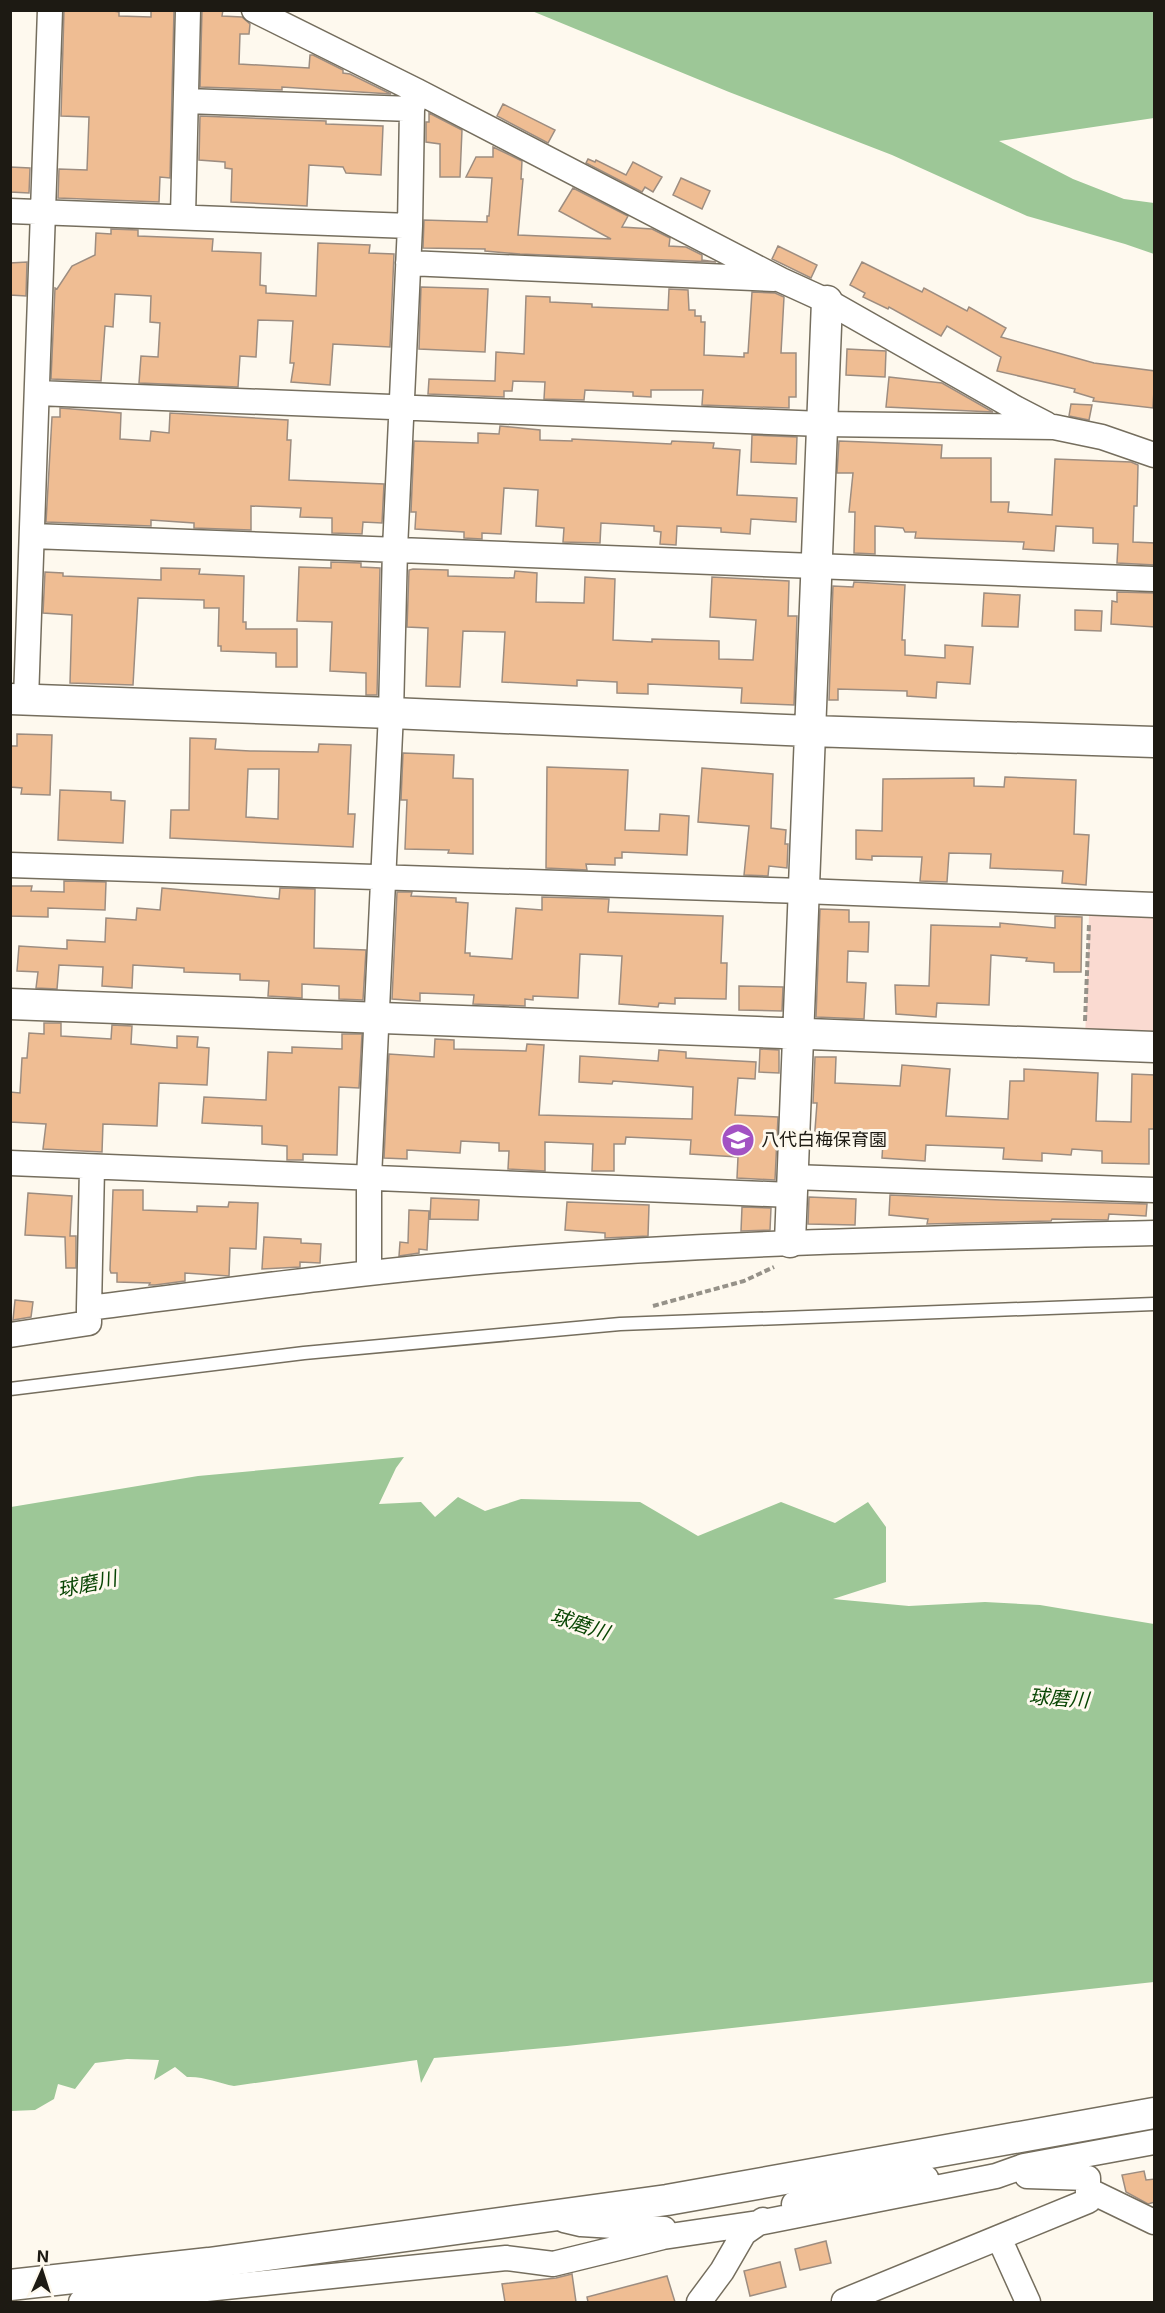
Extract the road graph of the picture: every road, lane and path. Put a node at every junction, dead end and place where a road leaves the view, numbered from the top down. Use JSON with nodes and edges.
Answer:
{"nodes":[{"id":1,"x":50,"y":10,"type":"edge"},
{"id":2,"x":188,"y":10,"type":"edge"},
{"id":3,"x":254,"y":10,"type":"edge"},
{"id":4,"x":415,"y":100,"type":"junction"},
{"id":5,"x":186,"y":101,"type":"junction"},
{"id":6,"x":10,"y":211,"type":"edge"},
{"id":7,"x":43,"y":212,"type":"junction"},
{"id":8,"x":183,"y":216,"type":"junction"},
{"id":9,"x":410,"y":226,"type":"junction"},
{"id":10,"x":408,"y":263,"type":"junction"},
{"id":11,"x":781,"y":280,"type":"junction"},
{"id":12,"x":827,"y":301,"type":"junction"},
{"id":13,"x":37,"y":393,"type":"junction"},
{"id":14,"x":401,"y":407,"type":"junction"},
{"id":15,"x":822,"y":424,"type":"junction"},
{"id":16,"x":1054,"y":427,"type":"junction"},
{"id":17,"x":1155,"y":456,"type":"edge"},
{"id":18,"x":32,"y":536,"type":"junction"},
{"id":19,"x":394,"y":549,"type":"junction"},
{"id":20,"x":816,"y":565,"type":"junction"},
{"id":21,"x":1155,"y":579,"type":"edge"},
{"id":22,"x":18,"y":700,"type":"edge"},
{"id":23,"x":391,"y":713,"type":"junction"},
{"id":24,"x":810,"y":731,"type":"junction"},
{"id":25,"x":1155,"y":742,"type":"edge"},
{"id":26,"x":10,"y":865,"type":"edge"},
{"id":27,"x":384,"y":877,"type":"junction"},
{"id":28,"x":803,"y":891,"type":"junction"},
{"id":29,"x":1090,"y":902,"type":"junction"},
{"id":30,"x":1155,"y":904,"type":"edge"},
{"id":31,"x":10,"y":1004,"type":"edge"},
{"id":32,"x":376,"y":1018,"type":"junction"},
{"id":33,"x":798,"y":1033,"type":"junction"},
{"id":34,"x":1084,"y":1044,"type":"junction"},
{"id":35,"x":1155,"y":1047,"type":"edge"},
{"id":36,"x":10,"y":1163,"type":"edge"},
{"id":37,"x":92,"y":1168,"type":"junction"},
{"id":38,"x":369,"y":1178,"type":"junction"},
{"id":39,"x":792,"y":1186,"type":"junction"},
{"id":40,"x":1155,"y":1190,"type":"edge"},
{"id":41,"x":1155,"y":1233,"type":"edge"},
{"id":42,"x":790,"y":1242,"type":"junction"},
{"id":43,"x":369,"y":1272,"type":"junction"},
{"id":44,"x":1155,"y":1304,"type":"edge"},
{"id":45,"x":652,"y":1306,"type":"dead end"},
{"id":46,"x":89,"y":1308,"type":"junction"},
{"id":47,"x":10,"y":1335,"type":"edge"},
{"id":48,"x":10,"y":1389,"type":"edge"},
{"id":49,"x":1155,"y":2113,"type":"edge"},
{"id":50,"x":1155,"y":2142,"type":"edge"},
{"id":51,"x":864,"y":2172,"type":"junction"},
{"id":52,"x":996,"y":2176,"type":"junction"},
{"id":53,"x":1089,"y":2190,"type":"junction"},
{"id":54,"x":550,"y":2216,"type":"junction"},
{"id":55,"x":1155,"y":2222,"type":"edge"},
{"id":56,"x":758,"y":2223,"type":"junction"},
{"id":57,"x":695,"y":2231,"type":"junction"},
{"id":58,"x":999,"y":2238,"type":"junction"},
{"id":59,"x":10,"y":2285,"type":"edge"},
{"id":60,"x":81,"y":2302,"type":"edge"},
{"id":61,"x":699,"y":2302,"type":"edge"},
{"id":62,"x":841,"y":2302,"type":"edge"},
{"id":63,"x":1028,"y":2302,"type":"edge"}],
"edges":[{"from":1,"to":7,"type":"street"},
{"from":2,"to":5,"type":"street"},
{"from":3,"to":4,"type":"street"},
{"from":4,"to":5,"type":"street"},
{"from":4,"to":9,"type":"street"},
{"from":4,"to":11,"type":"street"},
{"from":5,"to":8,"type":"street"},
{"from":6,"to":7,"type":"street"},
{"from":7,"to":8,"type":"street"},
{"from":7,"to":13,"type":"street"},
{"from":8,"to":9,"type":"street"},
{"from":9,"to":10,"type":"street"},
{"from":10,"to":11,"type":"street"},
{"from":10,"to":14,"type":"street"},
{"from":11,"to":12,"type":"street"},
{"from":12,"to":15,"type":"street"},
{"from":12,"to":16,"type":"street"},
{"from":13,"to":14,"type":"street"},
{"from":13,"to":18,"type":"street"},
{"from":14,"to":15,"type":"street"},
{"from":14,"to":19,"type":"street"},
{"from":15,"to":16,"type":"street"},
{"from":15,"to":20,"type":"street"},
{"from":16,"to":17,"type":"street"},
{"from":18,"to":19,"type":"street"},
{"from":18,"to":22,"type":"street"},
{"from":19,"to":20,"type":"street"},
{"from":19,"to":23,"type":"street"},
{"from":20,"to":21,"type":"street"},
{"from":20,"to":24,"type":"street"},
{"from":22,"to":23,"type":"street"},
{"from":23,"to":24,"type":"street"},
{"from":23,"to":27,"type":"street"},
{"from":24,"to":25,"type":"street"},
{"from":24,"to":28,"type":"street"},
{"from":26,"to":27,"type":"street"},
{"from":27,"to":28,"type":"street"},
{"from":27,"to":32,"type":"street"},
{"from":28,"to":29,"type":"street"},
{"from":28,"to":33,"type":"street"},
{"from":29,"to":30,"type":"street"},
{"from":29,"to":34,"type":"path"},
{"from":31,"to":32,"type":"street"},
{"from":32,"to":33,"type":"street"},
{"from":32,"to":38,"type":"street"},
{"from":33,"to":34,"type":"street"},
{"from":33,"to":39,"type":"street"},
{"from":34,"to":35,"type":"street"},
{"from":36,"to":37,"type":"street"},
{"from":37,"to":38,"type":"street"},
{"from":37,"to":46,"type":"street"},
{"from":38,"to":39,"type":"street"},
{"from":38,"to":43,"type":"street"},
{"from":39,"to":40,"type":"street"},
{"from":39,"to":42,"type":"street"},
{"from":41,"to":42,"type":"street"},
{"from":42,"to":43,"type":"street"},
{"from":42,"to":45,"type":"path"},
{"from":43,"to":46,"type":"street"},
{"from":44,"to":48,"type":"lane"},
{"from":46,"to":47,"type":"street"},
{"from":49,"to":51,"type":"street"},
{"from":50,"to":52,"type":"street"},
{"from":51,"to":52,"type":"street"},
{"from":51,"to":54,"type":"street"},
{"from":51,"to":56,"type":"street"},
{"from":52,"to":53,"type":"street"},
{"from":52,"to":56,"type":"street"},
{"from":53,"to":55,"type":"street"},
{"from":53,"to":58,"type":"street"},
{"from":54,"to":57,"type":"street"},
{"from":54,"to":59,"type":"street"},
{"from":56,"to":57,"type":"street"},
{"from":56,"to":61,"type":"street"},
{"from":57,"to":60,"type":"street"},
{"from":58,"to":62,"type":"street"},
{"from":58,"to":63,"type":"street"}]}
